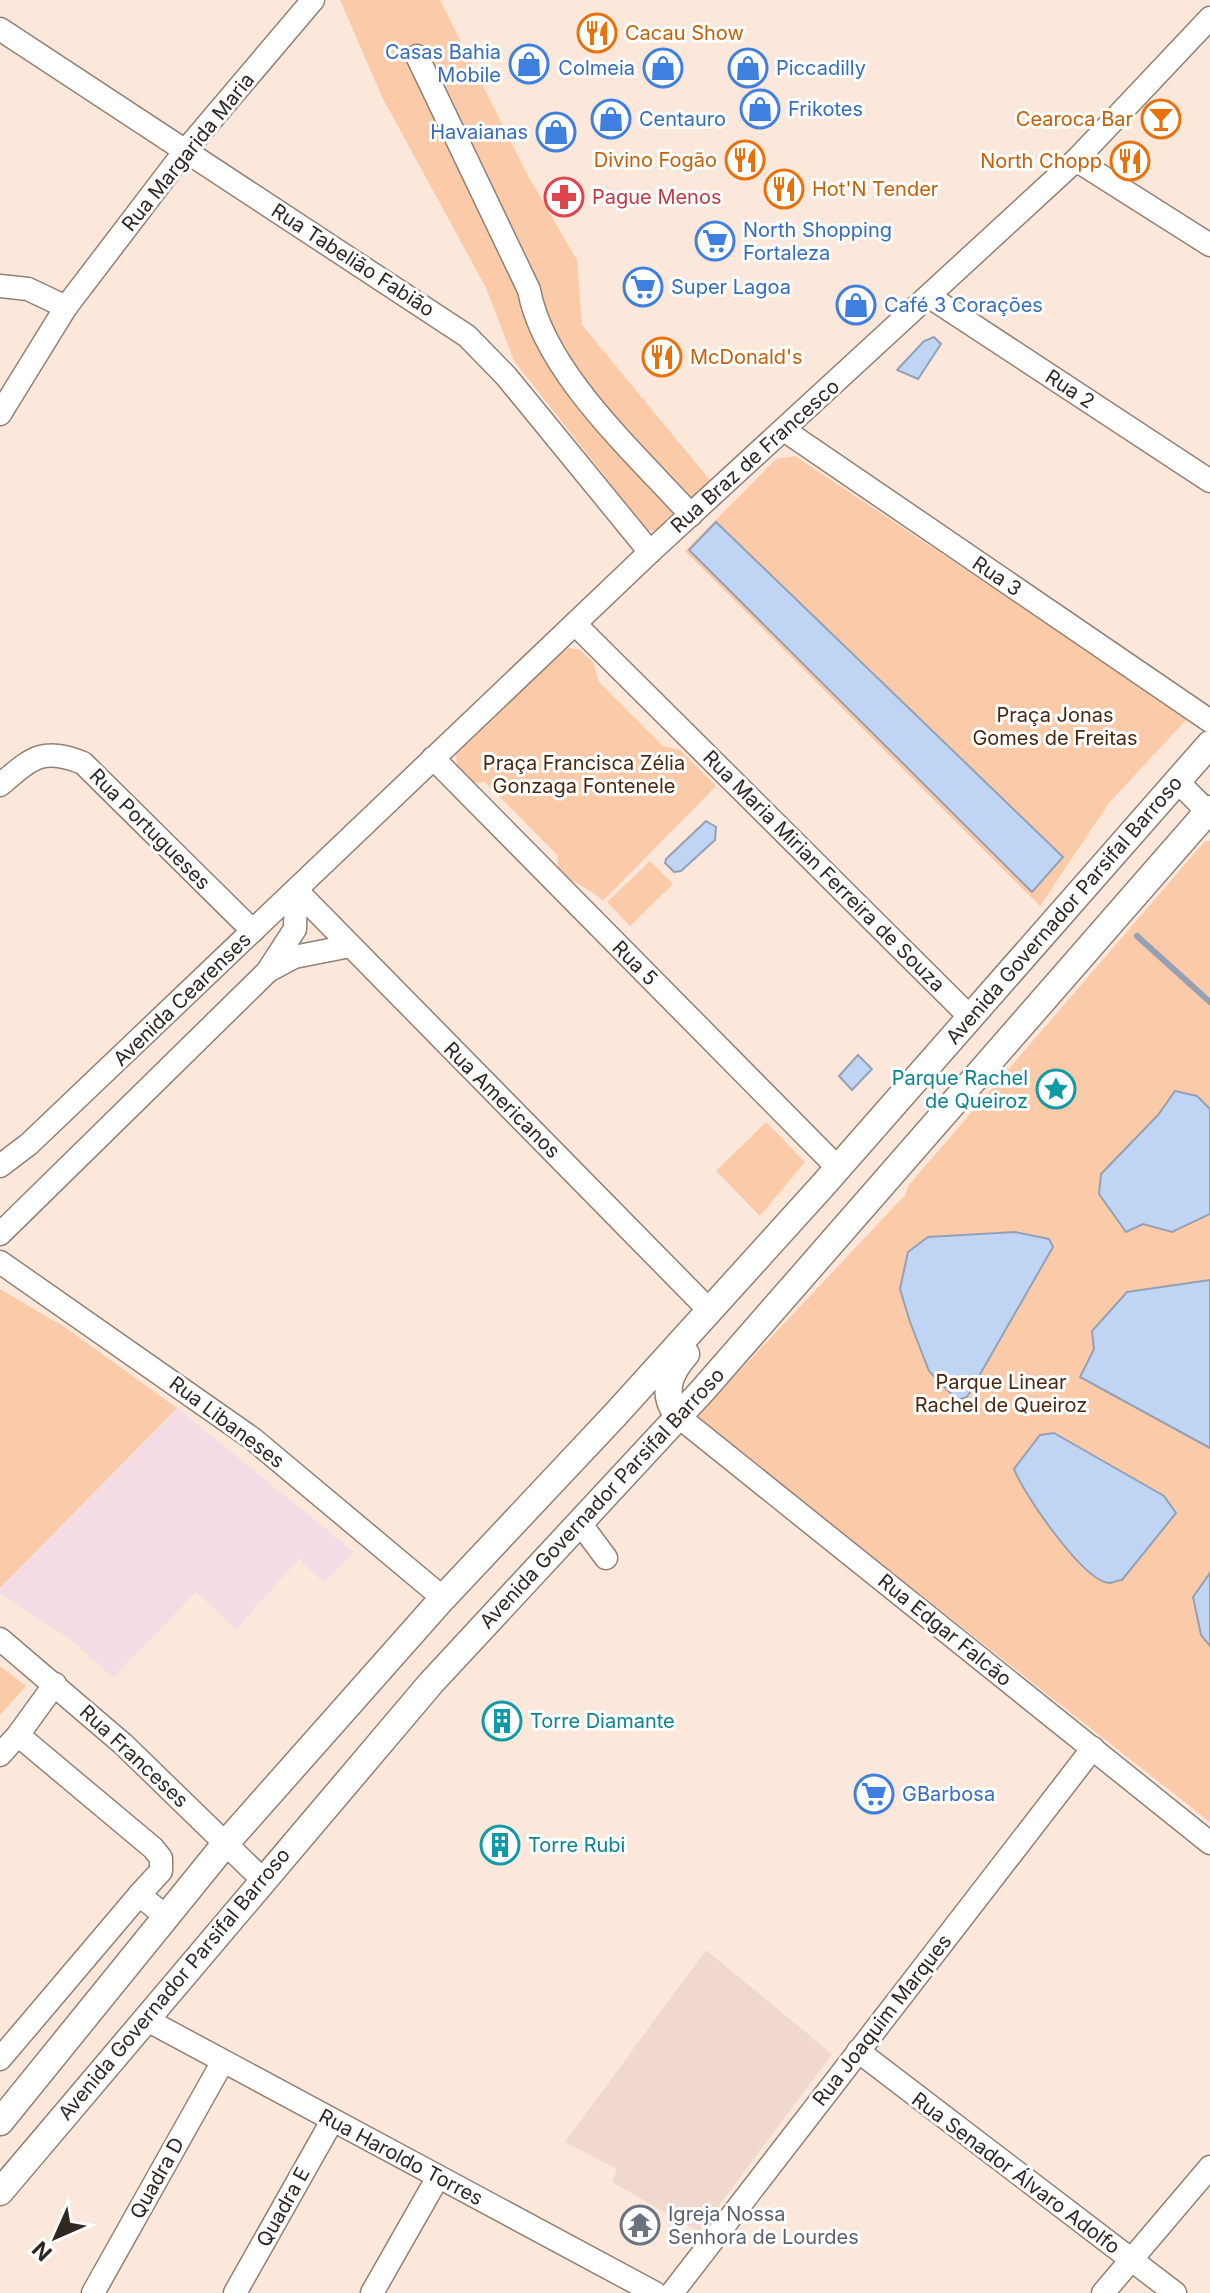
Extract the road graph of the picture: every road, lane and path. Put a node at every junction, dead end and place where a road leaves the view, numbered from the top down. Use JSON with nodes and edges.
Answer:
{"nodes":[{"id":1,"x":313,"y":0,"type":"edge"},
{"id":2,"x":1210,"y":18,"type":"edge"},
{"id":3,"x":0,"y":29,"type":"edge"},
{"id":4,"x":417,"y":56,"type":"dead end"},
{"id":5,"x":185,"y":151,"type":"junction"},
{"id":6,"x":1076,"y":160,"type":"junction"},
{"id":7,"x":1210,"y":245,"type":"edge"},
{"id":8,"x":0,"y":286,"type":"edge"},
{"id":9,"x":930,"y":297,"type":"junction"},
{"id":10,"x":66,"y":307,"type":"junction"},
{"id":11,"x":0,"y":414,"type":"edge"},
{"id":12,"x":784,"y":430,"type":"junction"},
{"id":13,"x":1210,"y":481,"type":"edge"},
{"id":14,"x":691,"y":515,"type":"junction"},
{"id":15,"x":650,"y":552,"type":"junction"},
{"id":16,"x":575,"y":624,"type":"junction"},
{"id":17,"x":1210,"y":721,"type":"edge"},
{"id":18,"x":1210,"y":744,"type":"edge"},
{"id":19,"x":433,"y":758,"type":"junction"},
{"id":20,"x":1177,"y":781,"type":"junction"},
{"id":21,"x":0,"y":785,"type":"edge"},
{"id":22,"x":1209,"y":811,"type":"edge"},
{"id":23,"x":296,"y":890,"type":"junction"},
{"id":24,"x":253,"y":931,"type":"junction"},
{"id":25,"x":350,"y":946,"type":"junction"},
{"id":26,"x":267,"y":972,"type":"junction"},
{"id":27,"x":970,"y":1017,"type":"junction"},
{"id":28,"x":0,"y":1166,"type":"edge"},
{"id":29,"x":831,"y":1176,"type":"junction"},
{"id":30,"x":0,"y":1234,"type":"edge"},
{"id":31,"x":0,"y":1262,"type":"edge"},
{"id":32,"x":709,"y":1310,"type":"junction"},
{"id":33,"x":679,"y":1417,"type":"junction"},
{"id":34,"x":580,"y":1523,"type":"junction"},
{"id":35,"x":606,"y":1558,"type":"dead end"},
{"id":36,"x":443,"y":1598,"type":"junction"},
{"id":37,"x":0,"y":1639,"type":"edge"},
{"id":38,"x":55,"y":1684,"type":"junction"},
{"id":39,"x":18,"y":1735,"type":"junction"},
{"id":40,"x":1093,"y":1748,"type":"junction"},
{"id":41,"x":0,"y":1755,"type":"edge"},
{"id":42,"x":226,"y":1843,"type":"junction"},
{"id":43,"x":1210,"y":1843,"type":"edge"},
{"id":44,"x":263,"y":1880,"type":"junction"},
{"id":45,"x":139,"y":1895,"type":"junction"},
{"id":46,"x":167,"y":1917,"type":"junction"},
{"id":47,"x":147,"y":2020,"type":"junction"},
{"id":48,"x":858,"y":2051,"type":"junction"},
{"id":49,"x":0,"y":2059,"type":"edge"},
{"id":50,"x":222,"y":2063,"type":"junction"},
{"id":51,"x":332,"y":2121,"type":"junction"},
{"id":52,"x":0,"y":2122,"type":"edge"},
{"id":53,"x":1210,"y":2167,"type":"edge"},
{"id":54,"x":438,"y":2177,"type":"junction"},
{"id":55,"x":0,"y":2192,"type":"edge"},
{"id":56,"x":1132,"y":2261,"type":"junction"},
{"id":57,"x":93,"y":2293,"type":"edge"},
{"id":58,"x":235,"y":2293,"type":"edge"},
{"id":59,"x":372,"y":2293,"type":"edge"},
{"id":60,"x":655,"y":2293,"type":"edge"},
{"id":61,"x":672,"y":2293,"type":"edge"},
{"id":62,"x":1103,"y":2293,"type":"edge"},
{"id":63,"x":1175,"y":2293,"type":"edge"}],
"edges":[{"from":1,"to":5,"type":"street","name":"Rua Margarida Maria"},
{"from":2,"to":6,"type":"street","name":"Rua Braz de Francesco"},
{"from":3,"to":5,"type":"street","name":"Rua Tabelião Fabião"},
{"from":4,"to":14,"type":"street"},
{"from":5,"to":10,"type":"street","name":"Rua Margarida Maria"},
{"from":5,"to":15,"type":"street","name":"Rua Tabelião Fabião"},
{"from":6,"to":7,"type":"street"},
{"from":6,"to":9,"type":"street","name":"Rua Braz de Francesco"},
{"from":8,"to":10,"type":"street"},
{"from":9,"to":12,"type":"street","name":"Rua Braz de Francesco"},
{"from":9,"to":13,"type":"street","name":"Rua 2"},
{"from":10,"to":11,"type":"street","name":"Rua Margarida Maria"},
{"from":12,"to":14,"type":"street","name":"Rua Braz de Francesco"},
{"from":12,"to":17,"type":"street","name":"Rua 3"},
{"from":14,"to":15,"type":"street","name":"Rua Braz de Francesco"},
{"from":15,"to":16,"type":"street","name":"Rua Braz de Francesco"},
{"from":16,"to":19,"type":"street","name":"Rua Braz de Francesco"},
{"from":16,"to":27,"type":"street","name":"Rua Maria Mirian Ferreira de Souza"},
{"from":18,"to":20,"type":"main road","name":"Avenida Governador Parsifal Barroso"},
{"from":19,"to":23,"type":"street","name":"Rua Braz de Francesco"},
{"from":19,"to":29,"type":"street","name":"Rua 5"},
{"from":20,"to":22,"type":"street"},
{"from":20,"to":27,"type":"main road","name":"Avenida Governador Parsifal Barroso"},
{"from":21,"to":24,"type":"street","name":"Rua Portugueses"},
{"from":22,"to":33,"type":"main road","name":"Avenida Governador Parsifal Barroso"},
{"from":23,"to":24,"type":"street","name":"Avenida Cearenses"},
{"from":23,"to":25,"type":"street","name":"Rua Americanos"},
{"from":23,"to":26,"type":"street","name":"Avenida Cearenses"},
{"from":24,"to":28,"type":"street","name":"Avenida Cearenses"},
{"from":25,"to":26,"type":"street","name":"Avenida Cearenses"},
{"from":25,"to":32,"type":"street","name":"Rua Americanos"},
{"from":26,"to":30,"type":"street","name":"Avenida Cearenses"},
{"from":27,"to":29,"type":"main road","name":"Avenida Governador Parsifal Barroso"},
{"from":29,"to":32,"type":"main road","name":"Avenida Governador Parsifal Barroso"},
{"from":29,"to":33,"type":"main road"},
{"from":31,"to":36,"type":"street","name":"Rua Libaneses"},
{"from":32,"to":36,"type":"main road","name":"Avenida Governador Parsifal Barroso"},
{"from":33,"to":34,"type":"main road","name":"Avenida Governador Parsifal Barroso"},
{"from":33,"to":40,"type":"street","name":"Rua Edgar Falcão"},
{"from":34,"to":35,"type":"street"},
{"from":34,"to":44,"type":"main road","name":"Avenida Governador Parsifal Barroso"},
{"from":36,"to":42,"type":"main road","name":"Avenida Governador Parsifal Barroso"},
{"from":37,"to":38,"type":"street","name":"Rua Franceses"},
{"from":38,"to":39,"type":"street"},
{"from":38,"to":42,"type":"street","name":"Rua Franceses"},
{"from":39,"to":41,"type":"street"},
{"from":39,"to":45,"type":"street"},
{"from":40,"to":43,"type":"street","name":"Rua Edgar Falcão"},
{"from":40,"to":48,"type":"street","name":"Rua Joaquim Marques"},
{"from":42,"to":44,"type":"street","name":"Rua Franceses"},
{"from":42,"to":46,"type":"main road","name":"Avenida Governador Parsifal Barroso"},
{"from":44,"to":47,"type":"main road","name":"Avenida Governador Parsifal Barroso"},
{"from":45,"to":46,"type":"street"},
{"from":45,"to":49,"type":"street"},
{"from":46,"to":52,"type":"main road","name":"Avenida Governador Parsifal Barroso"},
{"from":47,"to":50,"type":"street","name":"Rua Haroldo Torres"},
{"from":47,"to":55,"type":"main road","name":"Avenida Governador Parsifal Barroso"},
{"from":48,"to":56,"type":"street","name":"Rua Senador Álvaro Adolfo"},
{"from":48,"to":61,"type":"street","name":"Rua Joaquim Marques"},
{"from":50,"to":51,"type":"street","name":"Rua Haroldo Torres"},
{"from":50,"to":57,"type":"street","name":"Quadra D"},
{"from":51,"to":54,"type":"street","name":"Rua Haroldo Torres"},
{"from":51,"to":58,"type":"street","name":"Quadra E"},
{"from":53,"to":56,"type":"street"},
{"from":54,"to":59,"type":"street"},
{"from":54,"to":60,"type":"street","name":"Rua Haroldo Torres"},
{"from":56,"to":62,"type":"street"},
{"from":56,"to":63,"type":"street","name":"Rua Senador Álvaro Adolfo"}]}
